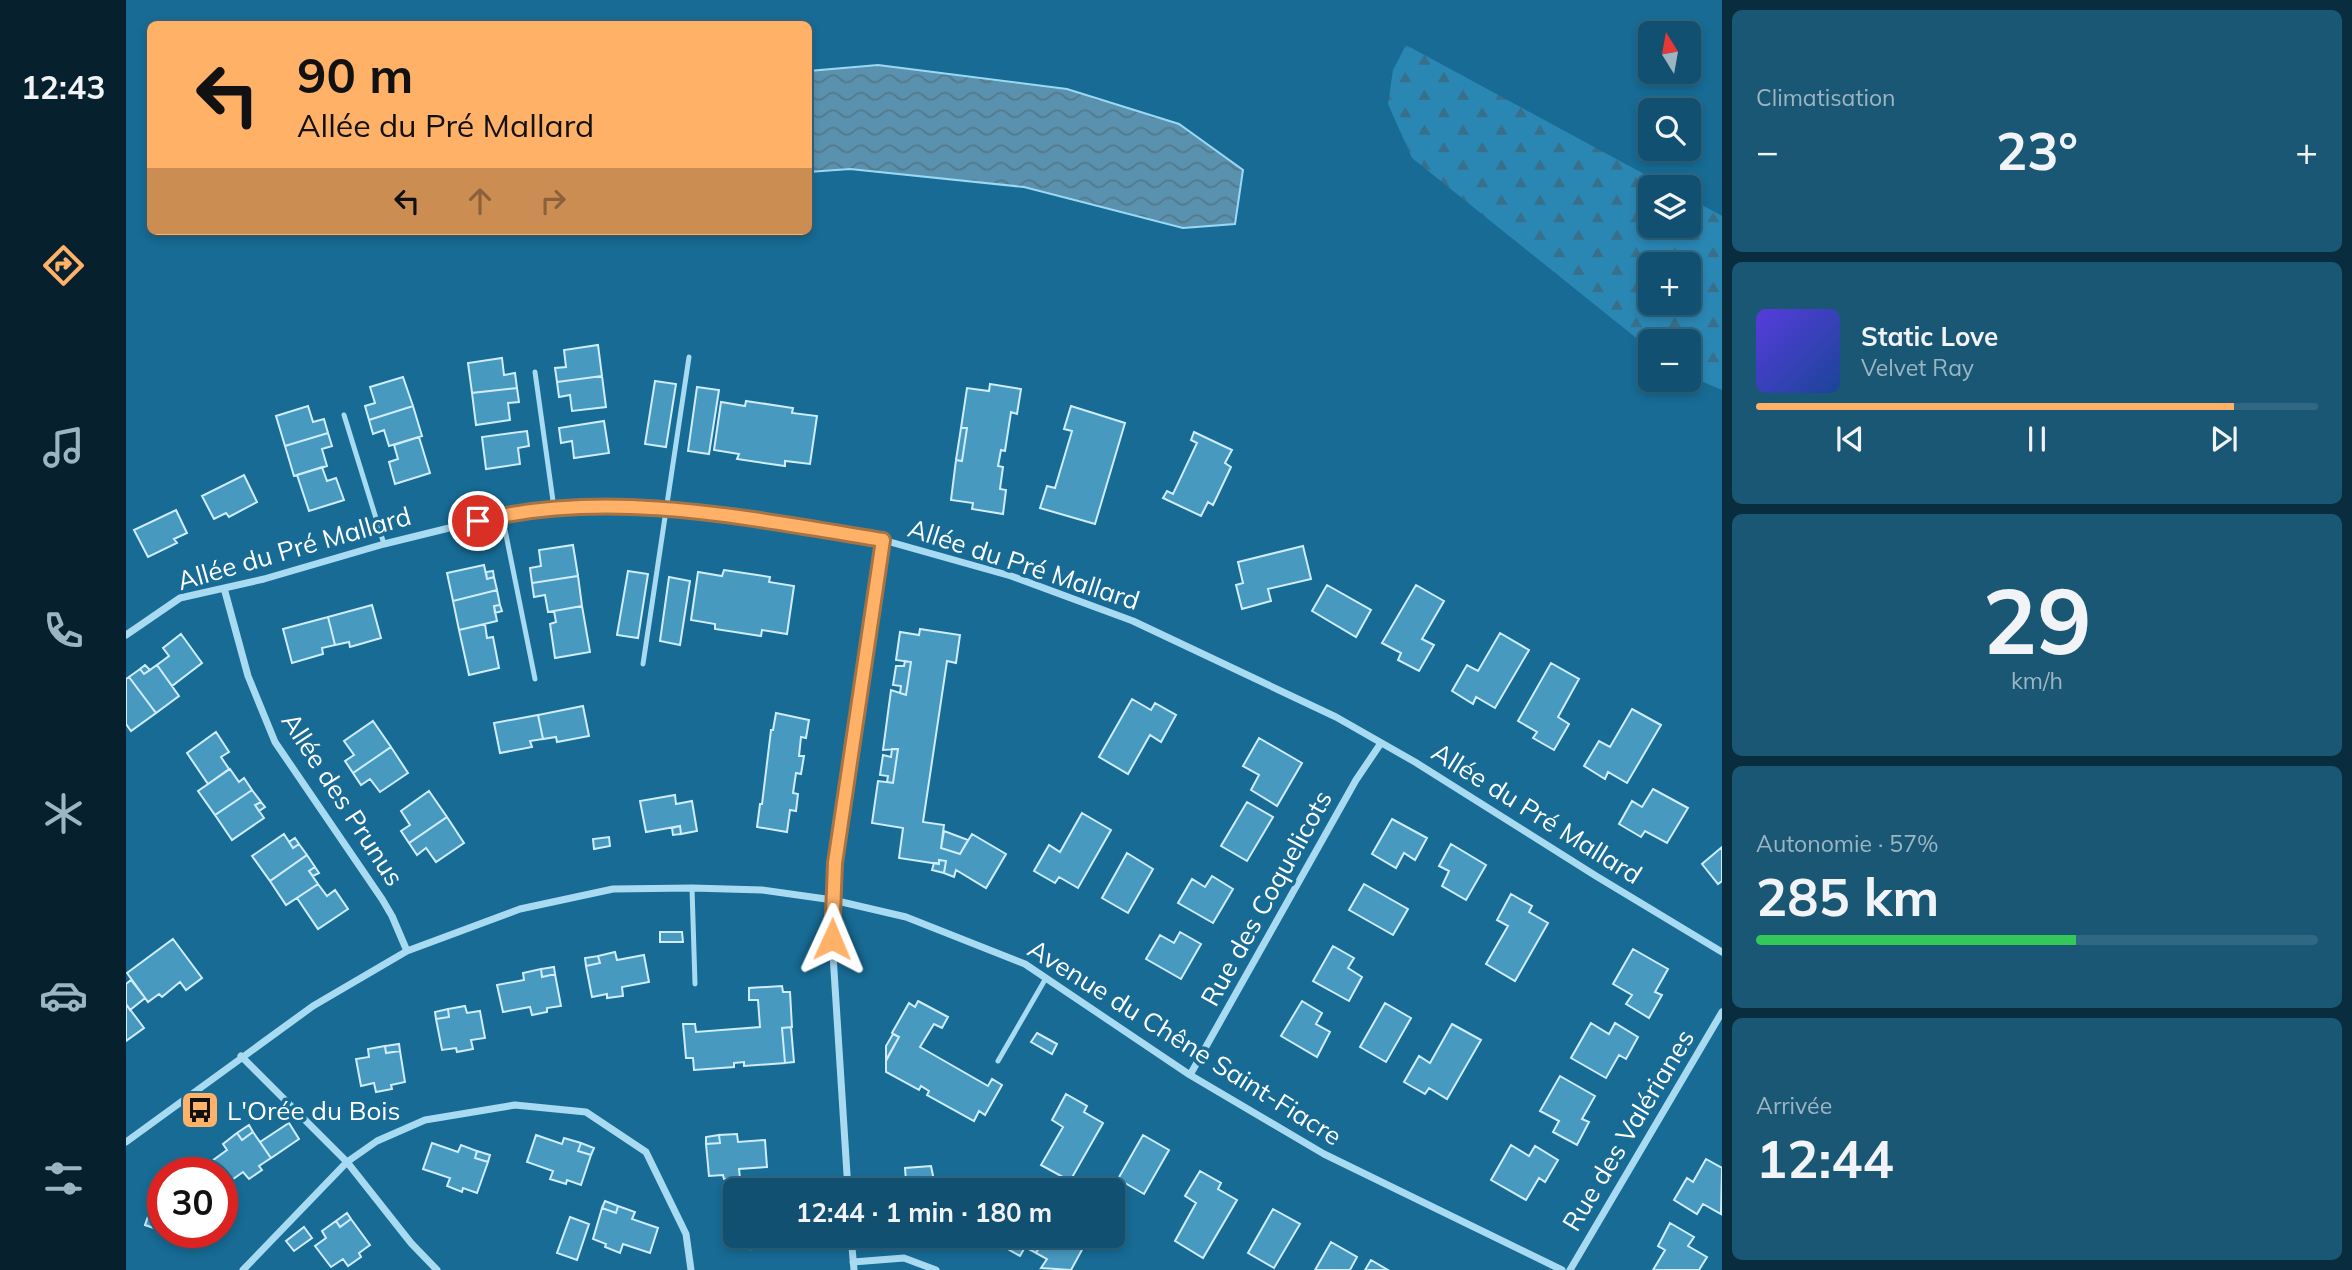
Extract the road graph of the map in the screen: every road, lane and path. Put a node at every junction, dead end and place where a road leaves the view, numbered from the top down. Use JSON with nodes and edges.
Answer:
{"nodes":[{"id":1,"x":689,"y":357,"type":"dead end"},
{"id":2,"x":535,"y":372,"type":"dead end"},
{"id":3,"x":344,"y":415,"type":"dead end"},
{"id":4,"x":554,"y":508,"type":"junction"},
{"id":5,"x":667,"y":509,"type":"junction"},
{"id":6,"x":502,"y":515,"type":"junction"},
{"id":7,"x":883,"y":540,"type":"junction"},
{"id":8,"x":384,"y":544,"type":"junction"},
{"id":9,"x":225,"y":588,"type":"junction"},
{"id":10,"x":126,"y":635,"type":"edge"},
{"id":11,"x":643,"y":664,"type":"dead end"},
{"id":12,"x":535,"y":679,"type":"dead end"},
{"id":13,"x":1381,"y":743,"type":"junction"},
{"id":14,"x":692,"y":888,"type":"junction"},
{"id":15,"x":833,"y":900,"type":"junction"},
{"id":16,"x":407,"y":951,"type":"junction"},
{"id":17,"x":1722,"y":953,"type":"edge"},
{"id":18,"x":1046,"y":978,"type":"junction"},
{"id":19,"x":695,"y":984,"type":"dead end"},
{"id":20,"x":1722,"y":1012,"type":"edge"},
{"id":21,"x":241,"y":1056,"type":"junction"},
{"id":22,"x":998,"y":1061,"type":"dead end"},
{"id":23,"x":1189,"y":1075,"type":"junction"},
{"id":24,"x":126,"y":1142,"type":"edge"},
{"id":25,"x":347,"y":1162,"type":"junction"},
{"id":26,"x":847,"y":1178,"type":"edge"},
{"id":27,"x":852,"y":1248,"type":"edge"},
{"id":28,"x":853,"y":1266,"type":"edge"},
{"id":29,"x":243,"y":1270,"type":"edge"},
{"id":30,"x":437,"y":1270,"type":"edge"},
{"id":31,"x":691,"y":1270,"type":"edge"},
{"id":32,"x":936,"y":1270,"type":"edge"},
{"id":33,"x":1562,"y":1270,"type":"edge"},
{"id":34,"x":1570,"y":1270,"type":"edge"}],
"edges":[{"from":1,"to":5,"type":"lane"},
{"from":2,"to":4,"type":"lane"},
{"from":3,"to":8,"type":"lane"},
{"from":4,"to":5,"type":"street","name":"Allée du Pré Mallard"},
{"from":4,"to":6,"type":"street","name":"Allée du Pré Mallard"},
{"from":5,"to":7,"type":"street","name":"Allée du Pré Mallard"},
{"from":5,"to":11,"type":"lane"},
{"from":6,"to":8,"type":"street","name":"Allée du Pré Mallard"},
{"from":6,"to":12,"type":"lane"},
{"from":7,"to":13,"type":"street","name":"Allée du Pré Mallard"},
{"from":7,"to":15,"type":"street"},
{"from":8,"to":9,"type":"street","name":"Allée du Pré Mallard"},
{"from":9,"to":10,"type":"street","name":"Allée du Pré Mallard"},
{"from":9,"to":16,"type":"street","name":"Allée des Prunus"},
{"from":13,"to":17,"type":"street","name":"Allée du Pré Mallard"},
{"from":13,"to":23,"type":"street","name":"Rue des Coquelicots"},
{"from":14,"to":15,"type":"street","name":"Avenue du Chêne Saint-Fiacre"},
{"from":14,"to":16,"type":"street","name":"Avenue du Chêne Saint-Fiacre"},
{"from":14,"to":19,"type":"lane"},
{"from":15,"to":18,"type":"street","name":"Avenue du Chêne Saint-Fiacre"},
{"from":15,"to":26,"type":"street"},
{"from":16,"to":21,"type":"street","name":"Avenue du Chêne Saint-Fiacre"},
{"from":18,"to":22,"type":"lane"},
{"from":18,"to":23,"type":"street","name":"Avenue du Chêne Saint-Fiacre"},
{"from":20,"to":34,"type":"street","name":"Rue des Valérianes"},
{"from":21,"to":24,"type":"street","name":"Avenue du Chêne Saint-Fiacre"},
{"from":21,"to":25,"type":"street"},
{"from":23,"to":33,"type":"street","name":"Avenue du Chêne Saint-Fiacre"},
{"from":25,"to":29,"type":"street"},
{"from":25,"to":30,"type":"street"},
{"from":25,"to":31,"type":"street"},
{"from":27,"to":28,"type":"street"},
{"from":28,"to":32,"type":"street"}]}
